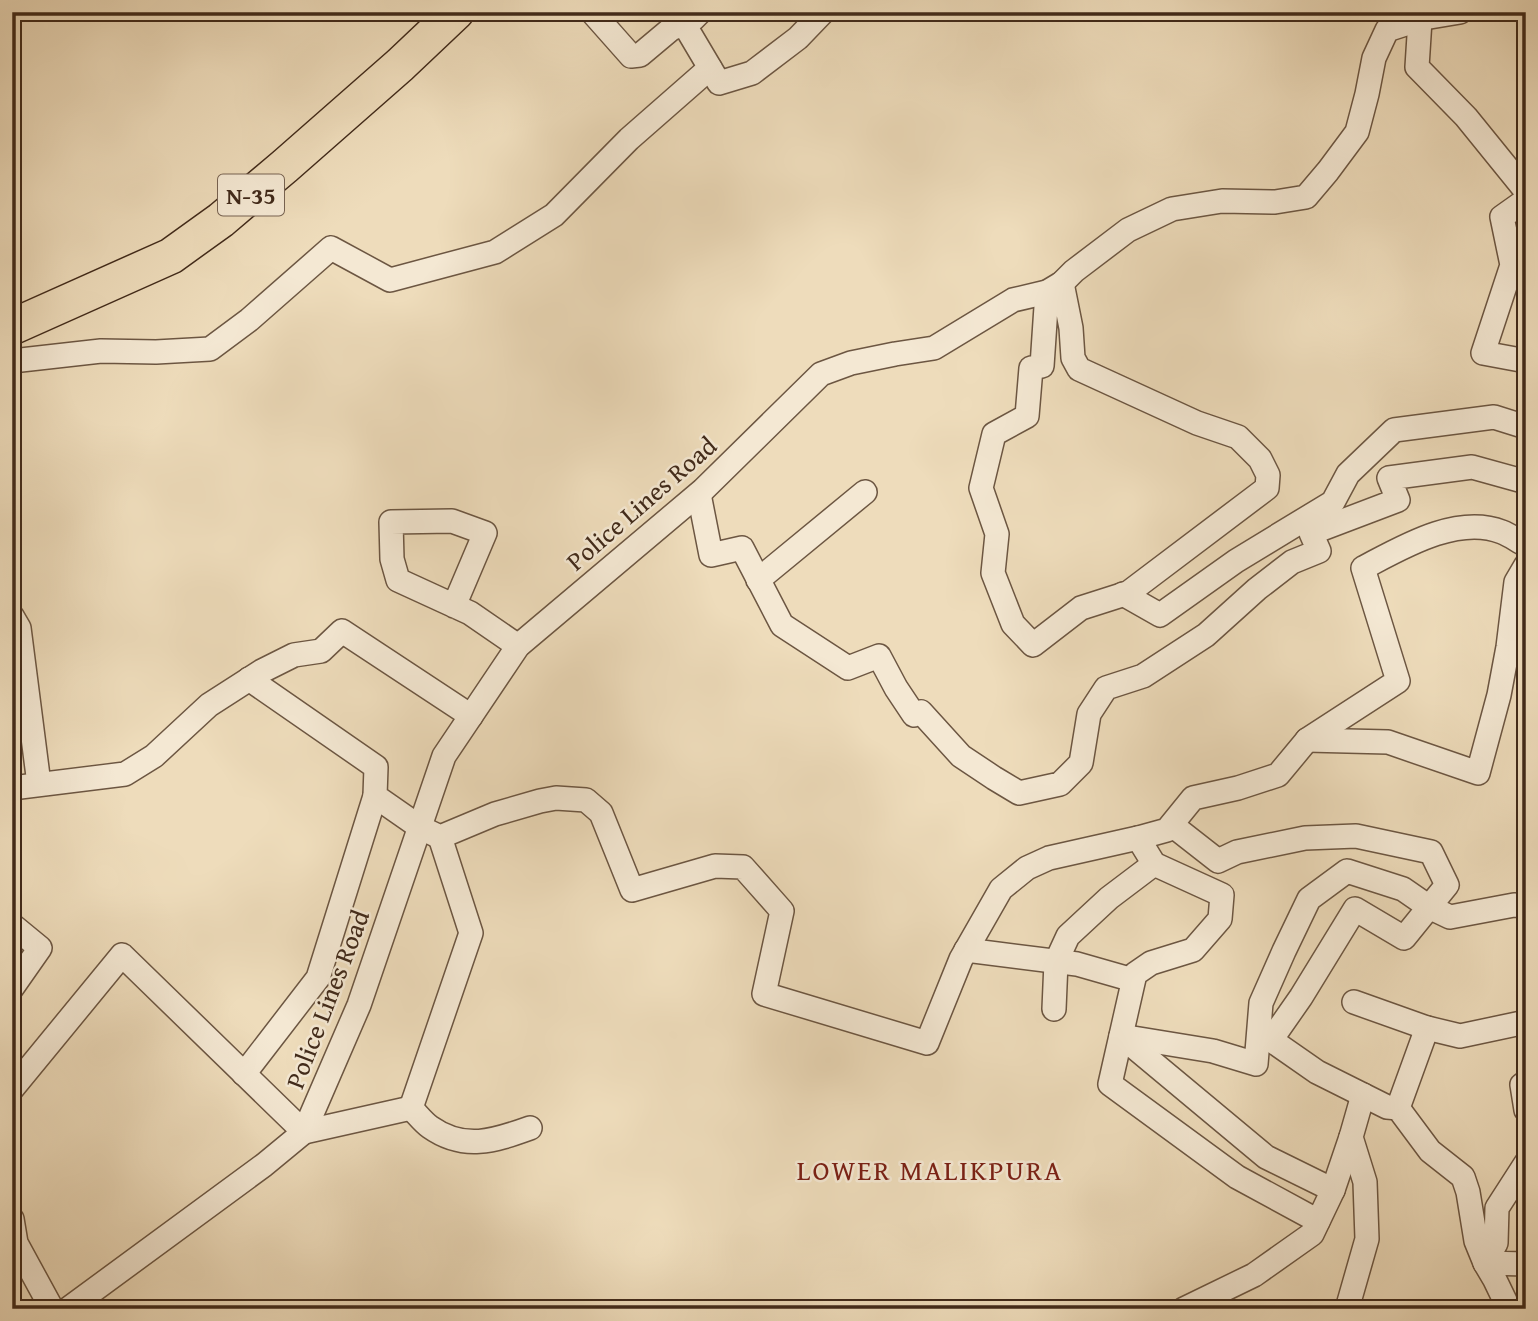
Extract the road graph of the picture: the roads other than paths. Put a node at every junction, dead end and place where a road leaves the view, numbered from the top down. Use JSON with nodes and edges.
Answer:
{"nodes":[{"id":1,"x":456,"y":12,"type":"edge"},
{"id":2,"x":592,"y":12,"type":"edge"},
{"id":3,"x":823,"y":12,"type":"edge"},
{"id":4,"x":1460,"y":12,"type":"edge"},
{"id":5,"x":692,"y":18,"type":"edge"},
{"id":6,"x":1420,"y":20,"type":"junction"},
{"id":7,"x":710,"y":68,"type":"junction"},
{"id":8,"x":1526,"y":191,"type":"edge"},
{"id":9,"x":1526,"y":200,"type":"edge"},
{"id":10,"x":1054,"y":287,"type":"junction"},
{"id":11,"x":12,"y":327,"type":"edge"},
{"id":12,"x":12,"y":361,"type":"edge"},
{"id":13,"x":1526,"y":361,"type":"edge"},
{"id":14,"x":1526,"y":427,"type":"edge"},
{"id":15,"x":1526,"y":482,"type":"edge"},
{"id":16,"x":865,"y":492,"type":"dead end"},
{"id":17,"x":699,"y":494,"type":"junction"},
{"id":18,"x":1526,"y":545,"type":"edge"},
{"id":19,"x":1526,"y":565,"type":"edge"},
{"id":20,"x":758,"y":580,"type":"junction"},
{"id":21,"x":1123,"y":594,"type":"junction"},
{"id":22,"x":454,"y":606,"type":"junction"},
{"id":23,"x":12,"y":616,"type":"edge"},
{"id":24,"x":518,"y":646,"type":"junction"},
{"id":25,"x":249,"y":679,"type":"junction"},
{"id":26,"x":471,"y":716,"type":"junction"},
{"id":27,"x":1307,"y":740,"type":"junction"},
{"id":28,"x":39,"y":784,"type":"junction"},
{"id":29,"x":12,"y":788,"type":"edge"},
{"id":30,"x":375,"y":796,"type":"junction"},
{"id":31,"x":1172,"y":825,"type":"junction"},
{"id":32,"x":430,"y":833,"type":"junction"},
{"id":33,"x":1138,"y":838,"type":"junction"},
{"id":34,"x":1154,"y":864,"type":"junction"},
{"id":35,"x":1526,"y":906,"type":"edge"},
{"id":36,"x":1429,"y":907,"type":"junction"},
{"id":37,"x":12,"y":925,"type":"edge"},
{"id":38,"x":966,"y":950,"type":"junction"},
{"id":39,"x":1056,"y":961,"type":"junction"},
{"id":40,"x":1133,"y":980,"type":"junction"},
{"id":41,"x":12,"y":988,"type":"edge"},
{"id":42,"x":1354,"y":1002,"type":"dead end"},
{"id":43,"x":1054,"y":1009,"type":"dead end"},
{"id":44,"x":1526,"y":1023,"type":"edge"},
{"id":45,"x":1427,"y":1028,"type":"junction"},
{"id":46,"x":1121,"y":1036,"type":"junction"},
{"id":47,"x":244,"y":1074,"type":"junction"},
{"id":48,"x":1524,"y":1084,"type":"edge"},
{"id":49,"x":12,"y":1089,"type":"edge"},
{"id":50,"x":1363,"y":1095,"type":"junction"},
{"id":51,"x":411,"y":1108,"type":"junction"},
{"id":52,"x":1398,"y":1108,"type":"junction"},
{"id":53,"x":1526,"y":1110,"type":"edge"},
{"id":54,"x":530,"y":1128,"type":"dead end"},
{"id":55,"x":304,"y":1132,"type":"junction"},
{"id":56,"x":1351,"y":1137,"type":"junction"},
{"id":57,"x":1526,"y":1163,"type":"edge"},
{"id":58,"x":1333,"y":1190,"type":"junction"},
{"id":59,"x":12,"y":1219,"type":"edge"},
{"id":60,"x":1318,"y":1221,"type":"junction"},
{"id":61,"x":1485,"y":1262,"type":"junction"},
{"id":62,"x":1526,"y":1264,"type":"edge"},
{"id":63,"x":52,"y":1309,"type":"edge"},
{"id":64,"x":68,"y":1309,"type":"edge"},
{"id":65,"x":1184,"y":1309,"type":"edge"},
{"id":66,"x":1348,"y":1309,"type":"edge"},
{"id":67,"x":1509,"y":1309,"type":"edge"}],
"edges":[{"from":1,"to":11,"type":"highway","number":"N-35"},
{"from":2,"to":5,"type":"street"},
{"from":3,"to":7,"type":"street"},
{"from":4,"to":6,"type":"street","name":"Police Lines Road"},
{"from":5,"to":7,"type":"street"},
{"from":6,"to":8,"type":"street"},
{"from":6,"to":10,"type":"street","name":"Police Lines Road"},
{"from":7,"to":12,"type":"street"},
{"from":9,"to":13,"type":"street"},
{"from":10,"to":17,"type":"street","name":"Police Lines Road"},
{"from":10,"to":21,"type":"street"},
{"from":10,"to":21,"type":"street"},
{"from":14,"to":21,"type":"street"},
{"from":15,"to":20,"type":"street"},
{"from":16,"to":20,"type":"street"},
{"from":17,"to":20,"type":"street"},
{"from":17,"to":24,"type":"street","name":"Police Lines Road"},
{"from":18,"to":27,"type":"street"},
{"from":19,"to":27,"type":"street"},
{"from":22,"to":22,"type":"street"},
{"from":22,"to":24,"type":"street"},
{"from":23,"to":28,"type":"street"},
{"from":24,"to":26,"type":"street","name":"Police Lines Road"},
{"from":25,"to":26,"type":"street"},
{"from":25,"to":28,"type":"street"},
{"from":25,"to":30,"type":"street"},
{"from":26,"to":32,"type":"street","name":"Police Lines Road"},
{"from":27,"to":31,"type":"street"},
{"from":28,"to":29,"type":"street"},
{"from":30,"to":32,"type":"street"},
{"from":30,"to":47,"type":"street"},
{"from":31,"to":33,"type":"street"},
{"from":31,"to":36,"type":"street"},
{"from":32,"to":38,"type":"street"},
{"from":32,"to":51,"type":"street"},
{"from":32,"to":55,"type":"street","name":"Police Lines Road"},
{"from":33,"to":34,"type":"street"},
{"from":33,"to":38,"type":"street"},
{"from":34,"to":39,"type":"street"},
{"from":34,"to":40,"type":"street"},
{"from":35,"to":36,"type":"street"},
{"from":36,"to":46,"type":"street"},
{"from":36,"to":50,"type":"street"},
{"from":37,"to":41,"type":"street"},
{"from":38,"to":39,"type":"street"},
{"from":39,"to":40,"type":"street"},
{"from":39,"to":43,"type":"street"},
{"from":40,"to":46,"type":"street"},
{"from":42,"to":45,"type":"street"},
{"from":44,"to":45,"type":"street"},
{"from":45,"to":52,"type":"street"},
{"from":46,"to":58,"type":"street"},
{"from":46,"to":60,"type":"street"},
{"from":47,"to":49,"type":"street"},
{"from":47,"to":55,"type":"street"},
{"from":48,"to":53,"type":"street"},
{"from":50,"to":52,"type":"street"},
{"from":50,"to":56,"type":"street"},
{"from":51,"to":54,"type":"street"},
{"from":51,"to":55,"type":"street"},
{"from":52,"to":61,"type":"street"},
{"from":55,"to":64,"type":"street","name":"Police Lines Road"},
{"from":56,"to":58,"type":"street"},
{"from":56,"to":66,"type":"street"},
{"from":57,"to":61,"type":"street"},
{"from":58,"to":60,"type":"street"},
{"from":59,"to":63,"type":"street"},
{"from":60,"to":65,"type":"street"},
{"from":61,"to":62,"type":"street"},
{"from":61,"to":67,"type":"street"}]}
